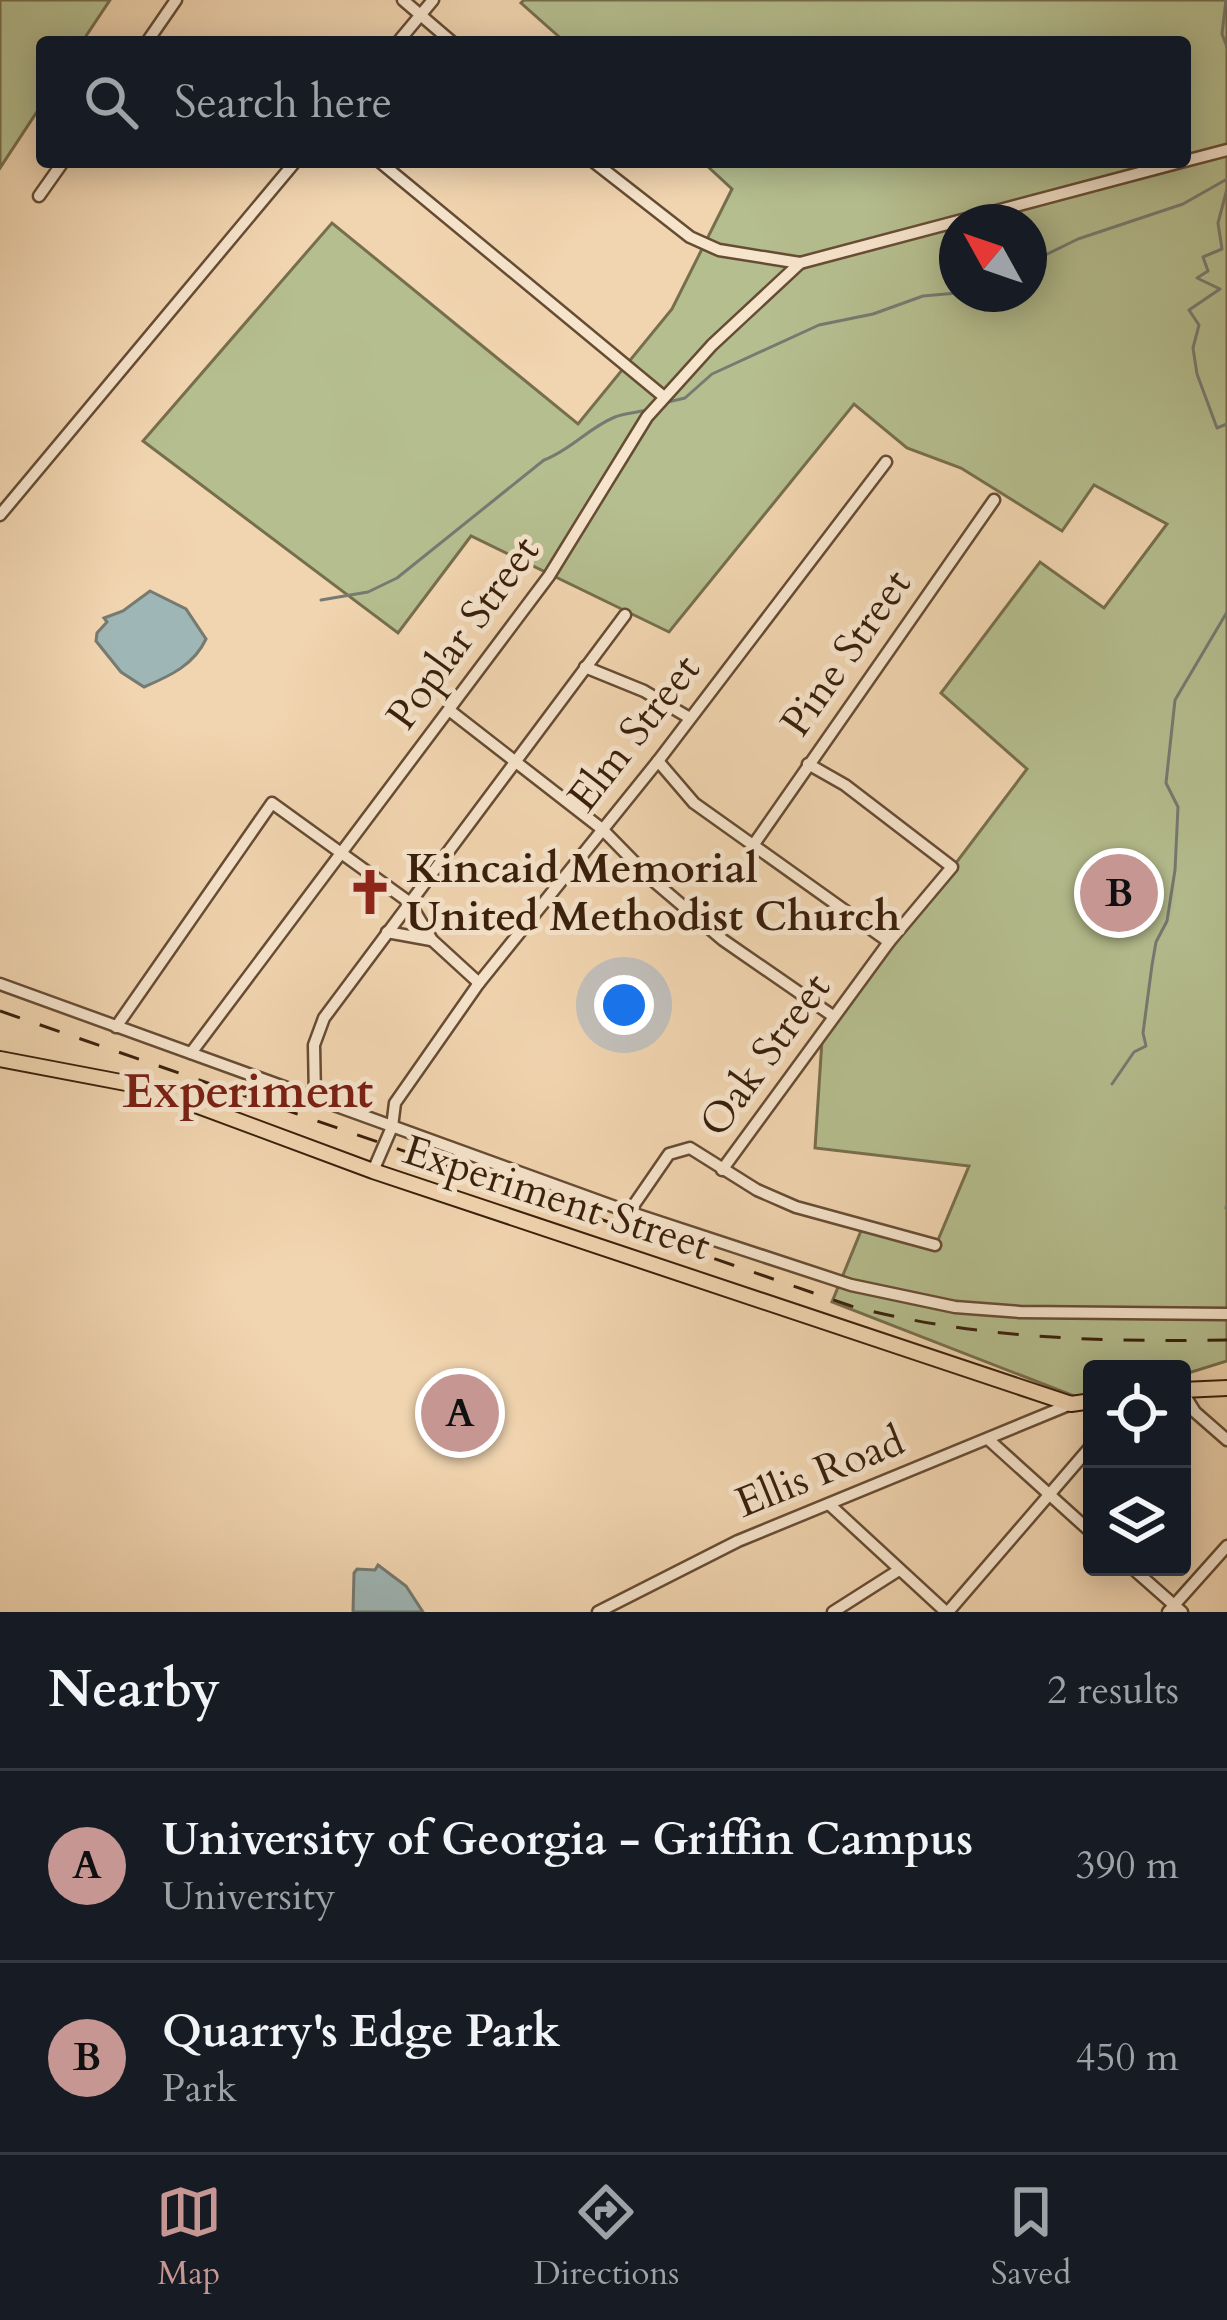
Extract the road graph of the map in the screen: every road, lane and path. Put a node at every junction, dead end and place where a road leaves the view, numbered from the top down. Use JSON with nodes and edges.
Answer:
{"nodes":[{"id":1,"x":176,"y":0,"type":"edge"},
{"id":2,"x":403,"y":0,"type":"edge"},
{"id":3,"x":433,"y":0,"type":"edge"},
{"id":4,"x":421,"y":16,"type":"junction"},
{"id":5,"x":151,"y":36,"type":"edge"},
{"id":6,"x":403,"y":36,"type":"edge"},
{"id":7,"x":445,"y":36,"type":"edge"},
{"id":8,"x":1227,"y":150,"type":"edge"},
{"id":9,"x":1191,"y":160,"type":"edge"},
{"id":10,"x":59,"y":168,"type":"edge"},
{"id":11,"x":290,"y":168,"type":"edge"},
{"id":12,"x":387,"y":168,"type":"edge"},
{"id":13,"x":602,"y":168,"type":"edge"},
{"id":14,"x":1160,"y":168,"type":"edge"},
{"id":15,"x":39,"y":196,"type":"dead end"},
{"id":16,"x":800,"y":263,"type":"junction"},
{"id":17,"x":664,"y":396,"type":"junction"},
{"id":18,"x":886,"y":462,"type":"dead end"},
{"id":19,"x":994,"y":500,"type":"dead end"},
{"id":20,"x":0,"y":514,"type":"edge"},
{"id":21,"x":625,"y":615,"type":"dead end"},
{"id":22,"x":585,"y":667,"type":"junction"},
{"id":23,"x":448,"y":710,"type":"junction"},
{"id":24,"x":688,"y":717,"type":"junction"},
{"id":25,"x":515,"y":759,"type":"junction"},
{"id":26,"x":658,"y":761,"type":"junction"},
{"id":27,"x":808,"y":764,"type":"junction"},
{"id":28,"x":602,"y":829,"type":"junction"},
{"id":29,"x":754,"y":844,"type":"junction"},
{"id":30,"x":343,"y":851,"type":"junction"},
{"id":31,"x":409,"y":902,"type":"junction"},
{"id":32,"x":388,"y":932,"type":"junction"},
{"id":33,"x":432,"y":940,"type":"junction"},
{"id":34,"x":890,"y":942,"type":"junction"},
{"id":35,"x":479,"y":983,"type":"junction"},
{"id":36,"x":0,"y":984,"type":"edge"},
{"id":37,"x":833,"y":1016,"type":"junction"},
{"id":38,"x":116,"y":1027,"type":"junction"},
{"id":39,"x":191,"y":1053,"type":"junction"},
{"id":40,"x":0,"y":1059,"type":"edge"},
{"id":41,"x":315,"y":1098,"type":"junction"},
{"id":42,"x":392,"y":1126,"type":"junction"},
{"id":43,"x":722,"y":1169,"type":"junction"},
{"id":44,"x":373,"y":1171,"type":"junction"},
{"id":45,"x":628,"y":1212,"type":"junction"},
{"id":46,"x":935,"y":1245,"type":"dead end"},
{"id":47,"x":1227,"y":1314,"type":"edge"},
{"id":48,"x":1227,"y":1388,"type":"edge"},
{"id":49,"x":1191,"y":1390,"type":"edge"},
{"id":50,"x":1083,"y":1402,"type":"edge"},
{"id":51,"x":1071,"y":1404,"type":"junction"},
{"id":52,"x":1191,"y":1405,"type":"edge"},
{"id":53,"x":989,"y":1440,"type":"junction"},
{"id":54,"x":1227,"y":1440,"type":"edge"},
{"id":55,"x":1083,"y":1455,"type":"edge"},
{"id":56,"x":1049,"y":1495,"type":"junction"},
{"id":57,"x":830,"y":1505,"type":"junction"},
{"id":58,"x":1083,"y":1524,"type":"edge"},
{"id":59,"x":1227,"y":1546,"type":"edge"},
{"id":60,"x":899,"y":1570,"type":"junction"},
{"id":61,"x":1140,"y":1576,"type":"edge"},
{"id":62,"x":1175,"y":1610,"type":"edge"},
{"id":63,"x":598,"y":1612,"type":"edge"},
{"id":64,"x":833,"y":1612,"type":"edge"},
{"id":65,"x":947,"y":1612,"type":"edge"}],
"edges":[{"from":1,"to":5,"type":"street"},
{"from":2,"to":4,"type":"street"},
{"from":3,"to":4,"type":"street"},
{"from":4,"to":6,"type":"street"},
{"from":4,"to":7,"type":"street"},
{"from":8,"to":9,"type":"street"},
{"from":10,"to":15,"type":"street"},
{"from":11,"to":20,"type":"street"},
{"from":12,"to":17,"type":"street"},
{"from":13,"to":16,"type":"street"},
{"from":14,"to":16,"type":"street"},
{"from":16,"to":17,"type":"street","name":"Poplar Street"},
{"from":17,"to":23,"type":"street","name":"Poplar Street"},
{"from":18,"to":24,"type":"street","name":"Elm Street"},
{"from":19,"to":27,"type":"street","name":"Pine Street"},
{"from":21,"to":22,"type":"street"},
{"from":22,"to":24,"type":"street"},
{"from":22,"to":25,"type":"street"},
{"from":23,"to":25,"type":"street"},
{"from":23,"to":30,"type":"street","name":"Poplar Street"},
{"from":24,"to":26,"type":"street","name":"Elm Street"},
{"from":25,"to":28,"type":"street"},
{"from":25,"to":31,"type":"street"},
{"from":26,"to":28,"type":"street","name":"Elm Street"},
{"from":26,"to":29,"type":"street"},
{"from":27,"to":29,"type":"street","name":"Pine Street"},
{"from":27,"to":34,"type":"street","name":"Oak Street"},
{"from":28,"to":35,"type":"street","name":"Elm Street"},
{"from":28,"to":37,"type":"street"},
{"from":29,"to":34,"type":"street"},
{"from":30,"to":31,"type":"street"},
{"from":30,"to":38,"type":"street"},
{"from":30,"to":39,"type":"street","name":"Poplar Street"},
{"from":31,"to":32,"type":"street"},
{"from":31,"to":33,"type":"street"},
{"from":32,"to":33,"type":"street"},
{"from":32,"to":41,"type":"street"},
{"from":33,"to":35,"type":"street"},
{"from":34,"to":37,"type":"street","name":"Oak Street"},
{"from":35,"to":42,"type":"street","name":"Elm Street"},
{"from":36,"to":38,"type":"street"},
{"from":37,"to":43,"type":"street","name":"Oak Street"},
{"from":38,"to":39,"type":"street"},
{"from":39,"to":41,"type":"street"},
{"from":40,"to":44,"type":"main road","name":"Experiment Street"},
{"from":41,"to":42,"type":"street"},
{"from":42,"to":44,"type":"street","name":"Elm Street"},
{"from":42,"to":45,"type":"street"},
{"from":43,"to":45,"type":"street"},
{"from":43,"to":46,"type":"street"},
{"from":44,"to":51,"type":"main road","name":"Experiment Street"},
{"from":45,"to":47,"type":"street"},
{"from":48,"to":49,"type":"main road"},
{"from":50,"to":51,"type":"main road","name":"Experiment Street"},
{"from":51,"to":53,"type":"street","name":"Ellis Road"},
{"from":52,"to":54,"type":"street"},
{"from":53,"to":56,"type":"street"},
{"from":53,"to":57,"type":"street","name":"Ellis Road"},
{"from":55,"to":56,"type":"street"},
{"from":56,"to":58,"type":"street"},
{"from":56,"to":65,"type":"street"},
{"from":57,"to":60,"type":"street"},
{"from":57,"to":63,"type":"street","name":"Ellis Road"},
{"from":59,"to":62,"type":"street"},
{"from":60,"to":64,"type":"street"},
{"from":60,"to":65,"type":"street"},
{"from":61,"to":62,"type":"street"}]}
